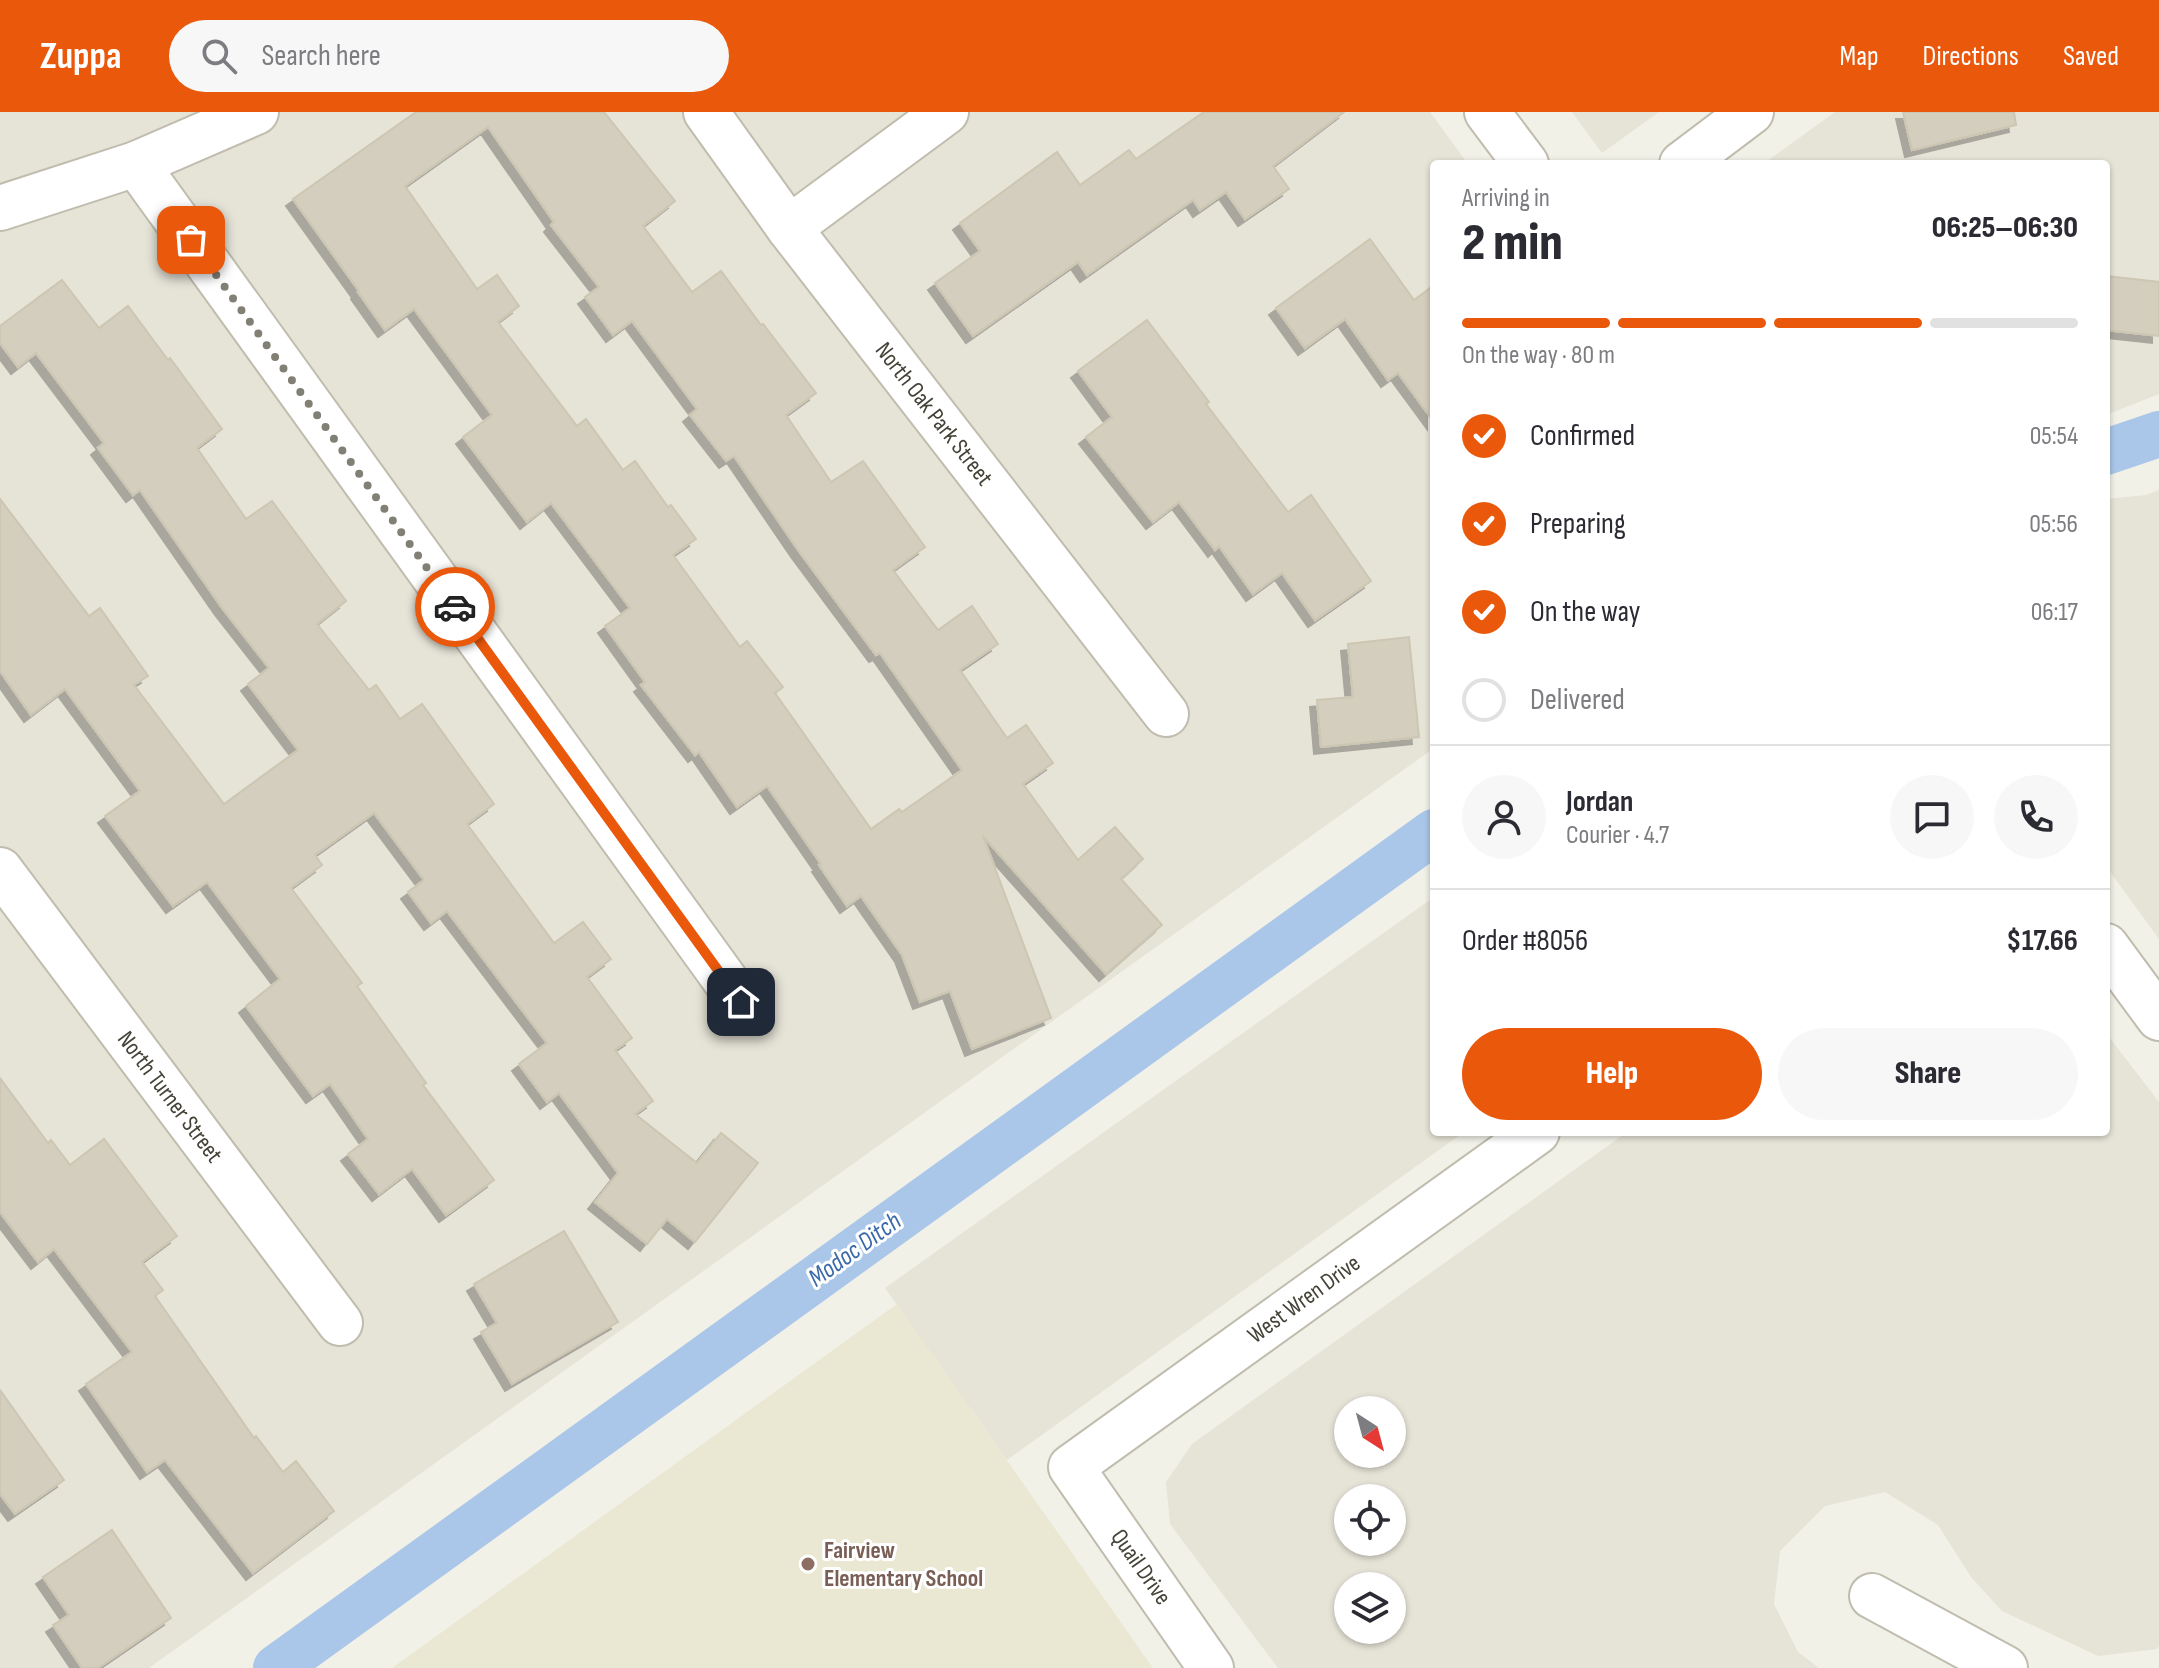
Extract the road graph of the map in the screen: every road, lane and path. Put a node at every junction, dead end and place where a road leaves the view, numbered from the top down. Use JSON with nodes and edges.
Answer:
{"nodes":[{"id":1,"x":256,"y":112,"type":"edge"},
{"id":2,"x":706,"y":112,"type":"edge"},
{"id":3,"x":946,"y":112,"type":"edge"},
{"id":4,"x":1487,"y":112,"type":"edge"},
{"id":5,"x":1751,"y":112,"type":"edge"},
{"id":6,"x":1523,"y":160,"type":"edge"},
{"id":7,"x":1687,"y":160,"type":"edge"},
{"id":8,"x":136,"y":164,"type":"junction"},
{"id":9,"x":0,"y":208,"type":"edge"},
{"id":10,"x":789,"y":228,"type":"junction"},
{"id":11,"x":1166,"y":714,"type":"dead end"},
{"id":12,"x":0,"y":870,"type":"edge"},
{"id":13,"x":2110,"y":951,"type":"edge"},
{"id":14,"x":741,"y":1002,"type":"dead end"},
{"id":15,"x":2159,"y":1018,"type":"edge"},
{"id":16,"x":1531,"y":1136,"type":"edge"},
{"id":17,"x":340,"y":1323,"type":"dead end"},
{"id":18,"x":1071,"y":1467,"type":"joint"},
{"id":19,"x":1872,"y":1596,"type":"dead end"},
{"id":20,"x":1211,"y":1668,"type":"edge"},
{"id":21,"x":2005,"y":1668,"type":"edge"}],
"edges":[{"from":1,"to":8,"type":"street"},
{"from":2,"to":10,"type":"street","name":"North Oak Park Street"},
{"from":3,"to":10,"type":"street"},
{"from":4,"to":6,"type":"street"},
{"from":5,"to":7,"type":"street"},
{"from":8,"to":9,"type":"street"},
{"from":8,"to":14,"type":"street"},
{"from":10,"to":11,"type":"street","name":"North Oak Park Street"},
{"from":12,"to":17,"type":"street","name":"North Turner Street"},
{"from":13,"to":15,"type":"street"},
{"from":16,"to":18,"type":"street","name":"West Wren Drive"},
{"from":18,"to":20,"type":"street","name":"Quail Drive"},
{"from":19,"to":21,"type":"street"}]}
